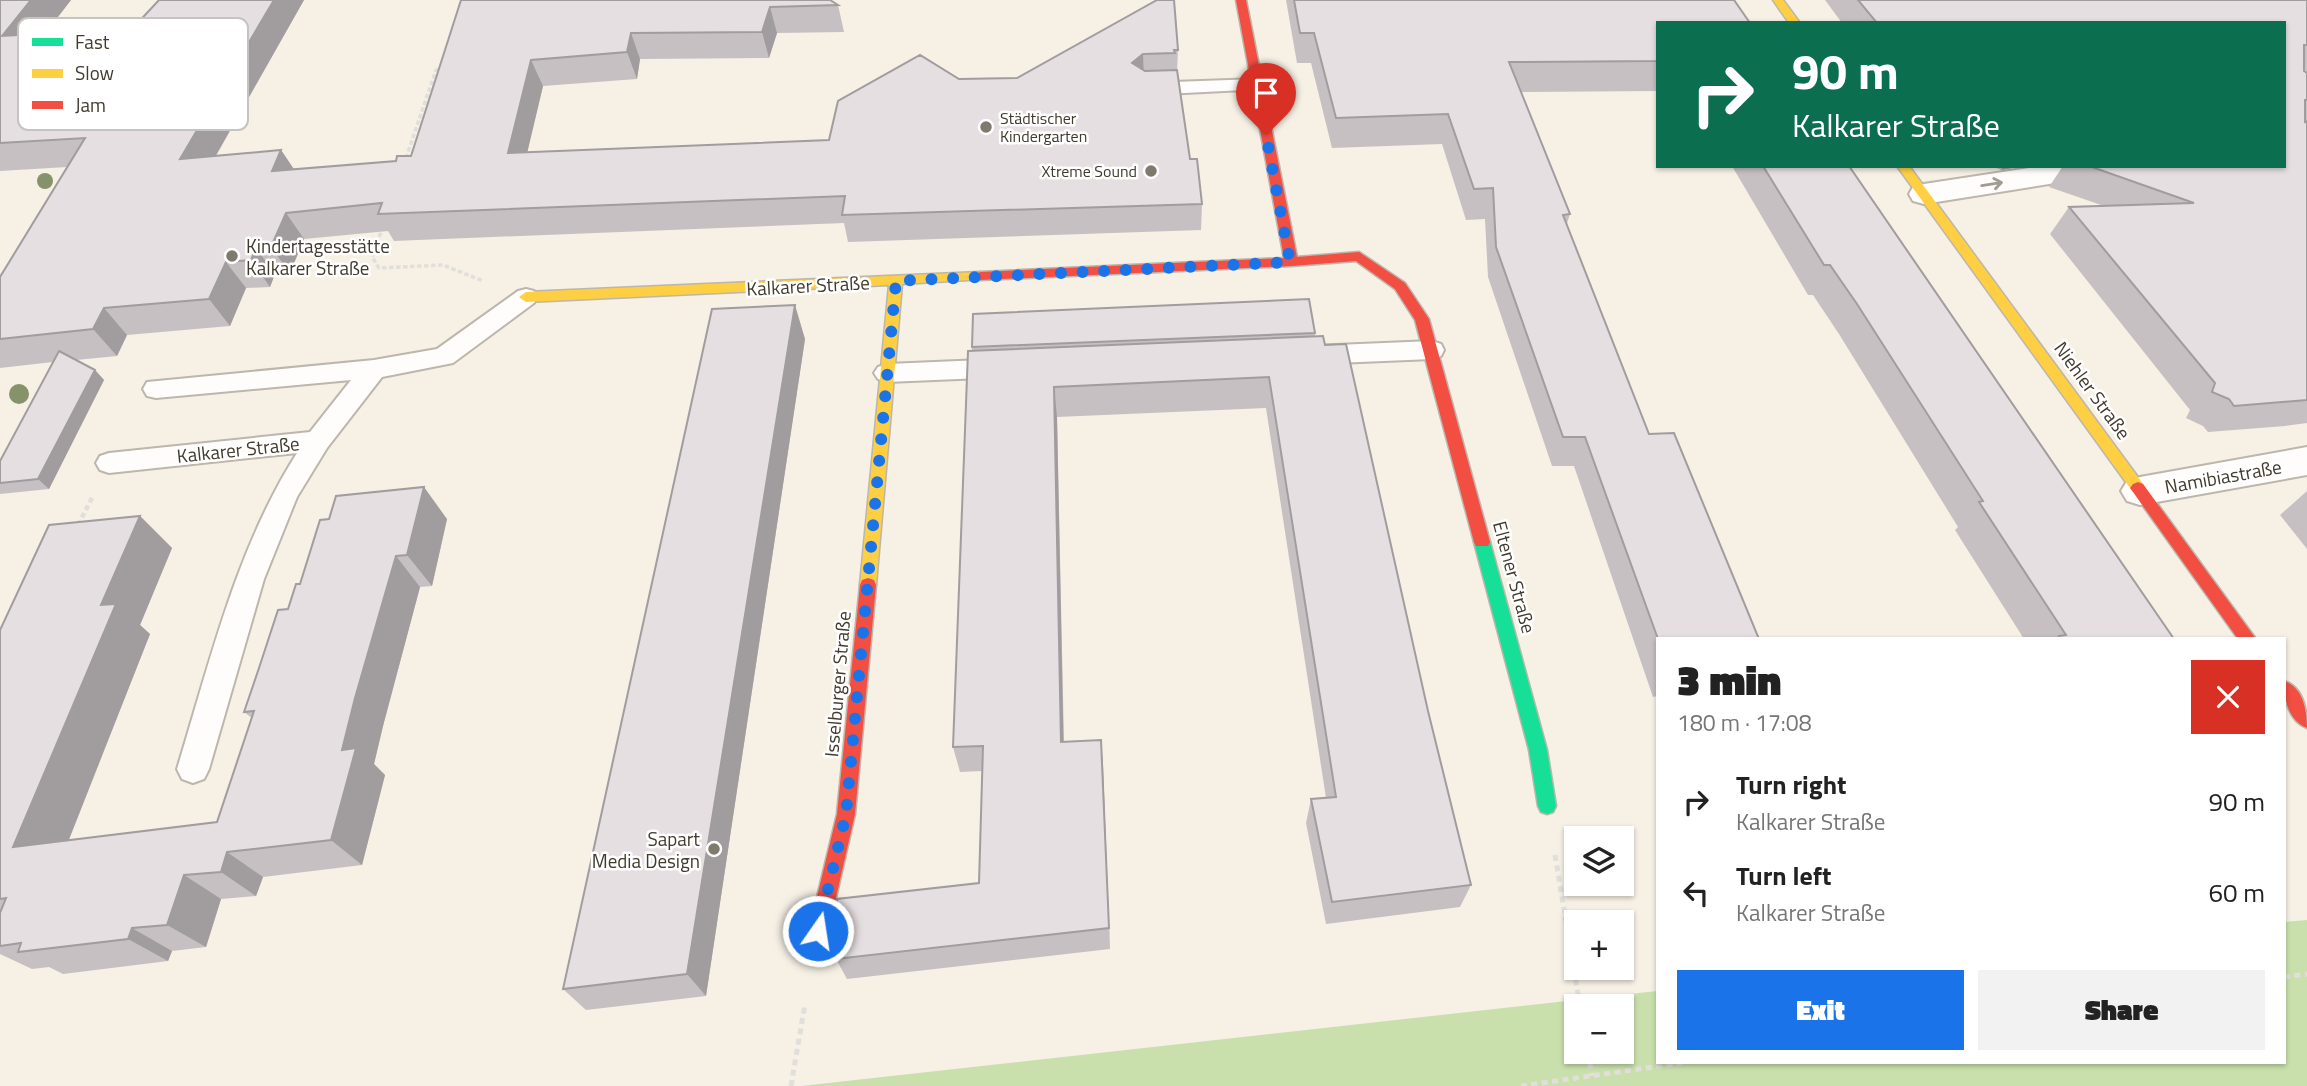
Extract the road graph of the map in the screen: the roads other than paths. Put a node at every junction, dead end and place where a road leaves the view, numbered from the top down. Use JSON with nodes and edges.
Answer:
{"nodes":[{"id":1,"x":1241,"y":0,"type":"edge"},
{"id":2,"x":1778,"y":0,"type":"edge"},
{"id":3,"x":1794,"y":21,"type":"edge"},
{"id":4,"x":1257,"y":85,"type":"junction"},
{"id":5,"x":1145,"y":89,"type":"edge"},
{"id":6,"x":1904,"y":168,"type":"edge"},
{"id":7,"x":2092,"y":168,"type":"edge"},
{"id":8,"x":1924,"y":194,"type":"junction"},
{"id":9,"x":1290,"y":262,"type":"junction"},
{"id":10,"x":896,"y":281,"type":"junction"},
{"id":11,"x":526,"y":297,"type":"joint"},
{"id":12,"x":1432,"y":350,"type":"junction"},
{"id":13,"x":1292,"y":356,"type":"edge"},
{"id":14,"x":1027,"y":367,"type":"edge"},
{"id":15,"x":374,"y":369,"type":"junction"},
{"id":16,"x":887,"y":373,"type":"junction"},
{"id":17,"x":156,"y":389,"type":"dead end"},
{"id":18,"x":318,"y":441,"type":"junction"},
{"id":19,"x":2307,"y":461,"type":"edge"},
{"id":20,"x":109,"y":463,"type":"road end"},
{"id":21,"x":2140,"y":491,"type":"junction"},
{"id":22,"x":2247,"y":637,"type":"edge"},
{"id":23,"x":2286,"y":691,"type":"edge"},
{"id":24,"x":2307,"y":720,"type":"edge"},
{"id":25,"x":193,"y":769,"type":"dead end"},
{"id":26,"x":1547,"y":807,"type":"road end"},
{"id":27,"x":813,"y":955,"type":"road end"}],
"edges":[{"from":1,"to":4,"type":"street"},
{"from":2,"to":3,"type":"street"},
{"from":4,"to":5,"type":"lane"},
{"from":4,"to":9,"type":"street"},
{"from":6,"to":8,"type":"street","name":"Niehler Straße"},
{"from":8,"to":7,"type":"street","one_way":true},
{"from":8,"to":21,"type":"street","name":"Niehler Straße"},
{"from":9,"to":10,"type":"street","name":"Kalkarer Straße"},
{"from":9,"to":12,"type":"street","name":"Eltener Straße"},
{"from":10,"to":11,"type":"street","name":"Kalkarer Straße"},
{"from":10,"to":16,"type":"street","name":"Isselburger Straße"},
{"from":11,"to":15,"type":"lane"},
{"from":12,"to":13,"type":"lane"},
{"from":12,"to":26,"type":"street","name":"Eltener Straße"},
{"from":14,"to":16,"type":"lane"},
{"from":15,"to":17,"type":"lane"},
{"from":15,"to":18,"type":"lane","name":"Kalkarer Straße"},
{"from":16,"to":27,"type":"street","name":"Isselburger Straße"},
{"from":18,"to":20,"type":"lane","name":"Kalkarer Straße"},
{"from":18,"to":25,"type":"lane"},
{"from":19,"to":21,"type":"street","name":"Namibiastraße"},
{"from":21,"to":22,"type":"street","name":"Niehler Straße"},
{"from":23,"to":24,"type":"street"}]}
